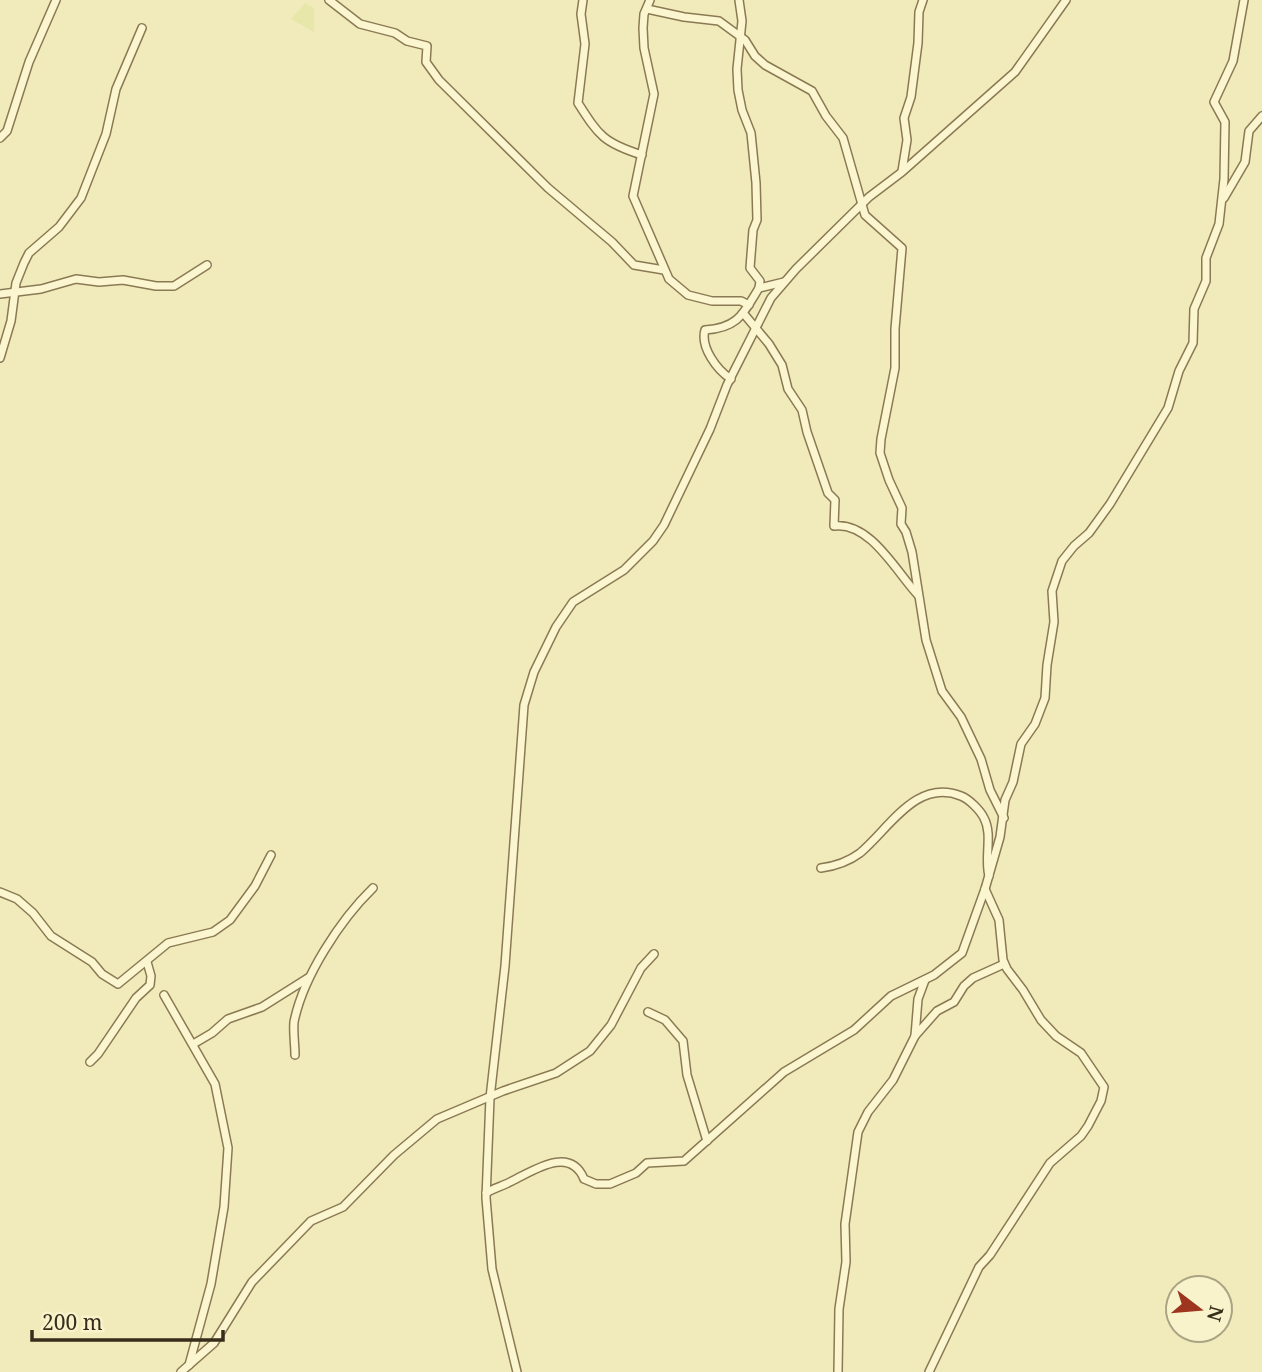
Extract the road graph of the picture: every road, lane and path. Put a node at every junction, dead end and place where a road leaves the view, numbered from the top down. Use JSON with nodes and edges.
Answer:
{"nodes":[{"id":1,"x":56,"y":0,"type":"edge"},
{"id":2,"x":329,"y":0,"type":"edge"},
{"id":3,"x":583,"y":0,"type":"edge"},
{"id":4,"x":650,"y":0,"type":"edge"},
{"id":5,"x":739,"y":0,"type":"edge"},
{"id":6,"x":923,"y":0,"type":"edge"},
{"id":7,"x":1066,"y":0,"type":"edge"},
{"id":8,"x":1244,"y":0,"type":"edge"},
{"id":9,"x":647,"y":9,"type":"junction"},
{"id":10,"x":142,"y":28,"type":"dead end"},
{"id":11,"x":741,"y":38,"type":"junction"},
{"id":12,"x":1262,"y":116,"type":"edge"},
{"id":13,"x":0,"y":138,"type":"edge"},
{"id":14,"x":642,"y":155,"type":"junction"},
{"id":15,"x":901,"y":172,"type":"junction"},
{"id":16,"x":1222,"y":201,"type":"junction"},
{"id":17,"x":862,"y":204,"type":"junction"},
{"id":18,"x":207,"y":265,"type":"dead end"},
{"id":19,"x":664,"y":271,"type":"junction"},
{"id":20,"x":784,"y":282,"type":"junction"},
{"id":21,"x":759,"y":288,"type":"junction"},
{"id":22,"x":15,"y":291,"type":"junction"},
{"id":23,"x":0,"y":294,"type":"edge"},
{"id":24,"x":749,"y":305,"type":"junction"},
{"id":25,"x":744,"y":314,"type":"junction"},
{"id":26,"x":755,"y":327,"type":"junction"},
{"id":27,"x":0,"y":358,"type":"edge"},
{"id":28,"x":731,"y":379,"type":"junction"},
{"id":29,"x":918,"y":596,"type":"junction"},
{"id":30,"x":1004,"y":819,"type":"junction"},
{"id":31,"x":271,"y":855,"type":"dead end"},
{"id":32,"x":821,"y":868,"type":"dead end"},
{"id":33,"x":989,"y":877,"type":"junction"},
{"id":34,"x":373,"y":888,"type":"dead end"},
{"id":35,"x":985,"y":889,"type":"junction"},
{"id":36,"x":0,"y":892,"type":"edge"},
{"id":37,"x":654,"y":954,"type":"dead end"},
{"id":38,"x":147,"y":962,"type":"junction"},
{"id":39,"x":1004,"y":964,"type":"junction"},
{"id":40,"x":309,"y":977,"type":"junction"},
{"id":41,"x":925,"y":980,"type":"junction"},
{"id":42,"x":164,"y":995,"type":"dead end"},
{"id":43,"x":648,"y":1012,"type":"dead end"},
{"id":44,"x":915,"y":1036,"type":"junction"},
{"id":45,"x":195,"y":1043,"type":"dead end"},
{"id":46,"x":295,"y":1055,"type":"dead end"},
{"id":47,"x":90,"y":1062,"type":"dead end"},
{"id":48,"x":490,"y":1098,"type":"junction"},
{"id":49,"x":707,"y":1141,"type":"junction"},
{"id":50,"x":486,"y":1193,"type":"junction"},
{"id":51,"x":186,"y":1369,"type":"edge"},
{"id":52,"x":517,"y":1372,"type":"edge"},
{"id":53,"x":838,"y":1372,"type":"edge"},
{"id":54,"x":929,"y":1372,"type":"edge"}],
"edges":[{"from":1,"to":13,"type":"street"},
{"from":2,"to":19,"type":"street"},
{"from":3,"to":14,"type":"street"},
{"from":4,"to":9,"type":"street"},
{"from":5,"to":11,"type":"street"},
{"from":6,"to":15,"type":"street"},
{"from":7,"to":15,"type":"street"},
{"from":8,"to":16,"type":"street"},
{"from":9,"to":11,"type":"street"},
{"from":9,"to":14,"type":"street"},
{"from":10,"to":22,"type":"street"},
{"from":11,"to":17,"type":"street"},
{"from":11,"to":21,"type":"street"},
{"from":12,"to":16,"type":"street"},
{"from":14,"to":19,"type":"street"},
{"from":15,"to":17,"type":"street"},
{"from":16,"to":30,"type":"street"},
{"from":17,"to":20,"type":"street"},
{"from":17,"to":29,"type":"street"},
{"from":18,"to":22,"type":"street"},
{"from":19,"to":24,"type":"street"},
{"from":20,"to":21,"type":"street"},
{"from":20,"to":26,"type":"street"},
{"from":21,"to":24,"type":"street"},
{"from":22,"to":23,"type":"street"},
{"from":22,"to":27,"type":"street"},
{"from":24,"to":25,"type":"street"},
{"from":25,"to":26,"type":"street"},
{"from":25,"to":28,"type":"street"},
{"from":26,"to":28,"type":"street"},
{"from":26,"to":29,"type":"street"},
{"from":28,"to":48,"type":"street"},
{"from":29,"to":30,"type":"street"},
{"from":30,"to":33,"type":"street"},
{"from":31,"to":38,"type":"street"},
{"from":32,"to":33,"type":"street"},
{"from":33,"to":35,"type":"street"},
{"from":34,"to":40,"type":"street"},
{"from":35,"to":39,"type":"street"},
{"from":35,"to":41,"type":"street"},
{"from":36,"to":38,"type":"street"},
{"from":37,"to":48,"type":"street"},
{"from":38,"to":47,"type":"street"},
{"from":39,"to":44,"type":"street"},
{"from":39,"to":54,"type":"street"},
{"from":40,"to":45,"type":"street"},
{"from":40,"to":46,"type":"street"},
{"from":41,"to":44,"type":"street"},
{"from":41,"to":49,"type":"street"},
{"from":42,"to":51,"type":"street"},
{"from":43,"to":49,"type":"street"},
{"from":44,"to":53,"type":"street"},
{"from":48,"to":50,"type":"street"},
{"from":48,"to":51,"type":"street"},
{"from":49,"to":50,"type":"street"},
{"from":50,"to":52,"type":"street"}]}
